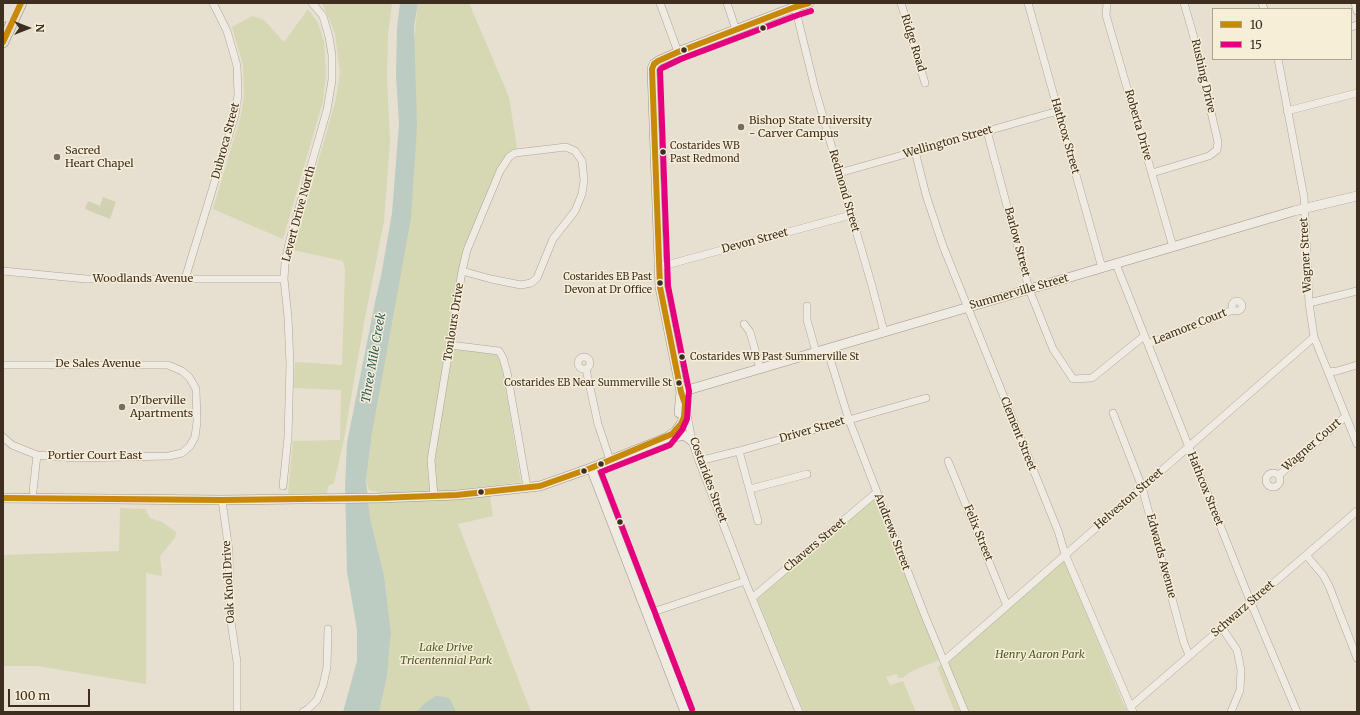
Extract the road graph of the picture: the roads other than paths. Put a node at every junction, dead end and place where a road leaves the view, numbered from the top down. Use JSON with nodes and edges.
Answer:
{"nodes":[{"id":1,"x":9,"y":3,"type":"edge"},
{"id":2,"x":22,"y":3,"type":"edge"},
{"id":3,"x":213,"y":3,"type":"edge"},
{"id":4,"x":312,"y":3,"type":"edge"},
{"id":5,"x":660,"y":3,"type":"edge"},
{"id":6,"x":727,"y":3,"type":"edge"},
{"id":7,"x":809,"y":3,"type":"edge"},
{"id":8,"x":901,"y":3,"type":"edge"},
{"id":9,"x":1028,"y":3,"type":"edge"},
{"id":10,"x":1107,"y":3,"type":"edge"},
{"id":11,"x":1184,"y":3,"type":"edge"},
{"id":12,"x":1355,"y":3,"type":"edge"},
{"id":13,"x":794,"y":5,"type":"edge"},
{"id":14,"x":1357,"y":11,"type":"edge"},
{"id":15,"x":3,"y":17,"type":"edge"},
{"id":16,"x":736,"y":30,"type":"junction"},
{"id":17,"x":3,"y":42,"type":"edge"},
{"id":18,"x":678,"y":52,"type":"junction"},
{"id":19,"x":1278,"y":60,"type":"edge"},
{"id":20,"x":925,"y":83,"type":"dead end"},
{"id":21,"x":1357,"y":93,"type":"edge"},
{"id":22,"x":1058,"y":111,"type":"junction"},
{"id":23,"x":1287,"y":111,"type":"junction"},
{"id":24,"x":987,"y":131,"type":"junction"},
{"id":25,"x":915,"y":151,"type":"junction"},
{"id":26,"x":838,"y":173,"type":"junction"},
{"id":27,"x":1152,"y":173,"type":"junction"},
{"id":28,"x":1357,"y":196,"type":"edge"},
{"id":29,"x":1304,"y":208,"type":"junction"},
{"id":30,"x":851,"y":215,"type":"junction"},
{"id":31,"x":1173,"y":247,"type":"junction"},
{"id":32,"x":1116,"y":264,"type":"junction"},
{"id":33,"x":659,"y":267,"type":"junction"},
{"id":34,"x":1102,"y":268,"type":"junction"},
{"id":35,"x":462,"y":270,"type":"junction"},
{"id":36,"x":3,"y":271,"type":"edge"},
{"id":37,"x":185,"y":279,"type":"junction"},
{"id":38,"x":284,"y":279,"type":"junction"},
{"id":39,"x":1029,"y":289,"type":"junction"},
{"id":40,"x":1357,"y":291,"type":"edge"},
{"id":41,"x":1309,"y":303,"type":"junction"},
{"id":42,"x":807,"y":306,"type":"dead end"},
{"id":43,"x":967,"y":307,"type":"junction"},
{"id":44,"x":1233,"y":310,"type":"dead end"},
{"id":45,"x":744,"y":324,"type":"dead end"},
{"id":46,"x":884,"y":332,"type":"junction"},
{"id":47,"x":1144,"y":336,"type":"junction"},
{"id":48,"x":1314,"y":337,"type":"junction"},
{"id":49,"x":1148,"y":344,"type":"junction"},
{"id":50,"x":450,"y":345,"type":"junction"},
{"id":51,"x":827,"y":349,"type":"junction"},
{"id":52,"x":816,"y":352,"type":"junction"},
{"id":53,"x":3,"y":364,"type":"edge"},
{"id":54,"x":1357,"y":364,"type":"edge"},
{"id":55,"x":760,"y":368,"type":"junction"},
{"id":56,"x":586,"y":369,"type":"dead end"},
{"id":57,"x":1328,"y":372,"type":"junction"},
{"id":58,"x":681,"y":392,"type":"junction"},
{"id":59,"x":926,"y":398,"type":"dead end"},
{"id":60,"x":685,"y":404,"type":"junction"},
{"id":61,"x":1113,"y":413,"type":"dead end"},
{"id":62,"x":1346,"y":416,"type":"junction"},
{"id":63,"x":849,"y":420,"type":"junction"},
{"id":64,"x":3,"y":437,"type":"edge"},
{"id":65,"x":666,"y":438,"type":"junction"},
{"id":66,"x":692,"y":441,"type":"junction"},
{"id":67,"x":1357,"y":444,"type":"edge"},
{"id":68,"x":190,"y":446,"type":"joint"},
{"id":69,"x":1188,"y":447,"type":"junction"},
{"id":70,"x":739,"y":451,"type":"junction"},
{"id":71,"x":37,"y":455,"type":"junction"},
{"id":72,"x":610,"y":460,"type":"junction"},
{"id":73,"x":699,"y":461,"type":"junction"},
{"id":74,"x":948,"y":461,"type":"dead end"},
{"id":75,"x":591,"y":468,"type":"junction"},
{"id":76,"x":807,"y":474,"type":"dead end"},
{"id":77,"x":1279,"y":475,"type":"dead end"},
{"id":78,"x":283,"y":486,"type":"dead end"},
{"id":79,"x":1142,"y":487,"type":"junction"},
{"id":80,"x":527,"y":488,"type":"junction"},
{"id":81,"x":750,"y":489,"type":"junction"},
{"id":82,"x":33,"y":491,"type":"dead end"},
{"id":83,"x":877,"y":492,"type":"junction"},
{"id":84,"x":434,"y":496,"type":"junction"},
{"id":85,"x":3,"y":498,"type":"edge"},
{"id":86,"x":222,"y":500,"type":"junction"},
{"id":87,"x":1357,"y":511,"type":"edge"},
{"id":88,"x":758,"y":521,"type":"dead end"},
{"id":89,"x":1065,"y":554,"type":"junction"},
{"id":90,"x":1306,"y":555,"type":"junction"},
{"id":91,"x":745,"y":581,"type":"junction"},
{"id":92,"x":752,"y":598,"type":"junction"},
{"id":93,"x":1251,"y":603,"type":"junction"},
{"id":94,"x":1007,"y":606,"type":"junction"},
{"id":95,"x":647,"y":614,"type":"junction"},
{"id":96,"x":1222,"y":628,"type":"junction"},
{"id":97,"x":328,"y":629,"type":"dead end"},
{"id":98,"x":1189,"y":655,"type":"junction"},
{"id":99,"x":1357,"y":658,"type":"edge"},
{"id":100,"x":944,"y":661,"type":"junction"},
{"id":101,"x":1131,"y":710,"type":"edge"},
{"id":102,"x":237,"y":712,"type":"edge"},
{"id":103,"x":303,"y":712,"type":"edge"},
{"id":104,"x":685,"y":712,"type":"edge"},
{"id":105,"x":799,"y":712,"type":"edge"},
{"id":106,"x":965,"y":712,"type":"edge"},
{"id":107,"x":1231,"y":712,"type":"edge"},
{"id":108,"x":1296,"y":712,"type":"edge"}],
"edges":[{"from":1,"to":15,"type":"main road"},
{"from":2,"to":17,"type":"main road"},
{"from":3,"to":37,"type":"street","name":"Dubroca Street"},
{"from":4,"to":38,"type":"street","name":"Levert Drive North"},
{"from":5,"to":18,"type":"street"},
{"from":6,"to":16,"type":"street"},
{"from":7,"to":13,"type":"street"},
{"from":8,"to":20,"type":"street","name":"Ridge Road"},
{"from":9,"to":22,"type":"street","name":"Hathcox Street"},
{"from":10,"to":27,"type":"street","name":"Roberta Drive"},
{"from":11,"to":27,"type":"street","name":"Rushing Drive"},
{"from":12,"to":14,"type":"street"},
{"from":13,"to":16,"type":"street"},
{"from":13,"to":26,"type":"street","name":"Redmond Street"},
{"from":16,"to":18,"type":"street"},
{"from":18,"to":33,"type":"street","name":"Costarides Street"},
{"from":19,"to":23,"type":"street","name":"Wagner Street"},
{"from":21,"to":23,"type":"street"},
{"from":22,"to":24,"type":"street","name":"Wellington Street"},
{"from":22,"to":34,"type":"street","name":"Hathcox Street"},
{"from":23,"to":29,"type":"street","name":"Wagner Street"},
{"from":24,"to":25,"type":"street","name":"Wellington Street"},
{"from":24,"to":39,"type":"street","name":"Barlow Street"},
{"from":25,"to":26,"type":"street","name":"Wellington Street"},
{"from":25,"to":43,"type":"street","name":"Clement Street"},
{"from":26,"to":30,"type":"street","name":"Redmond Street"},
{"from":27,"to":31,"type":"street","name":"Roberta Drive"},
{"from":28,"to":29,"type":"street","name":"Summerville Street"},
{"from":29,"to":31,"type":"street","name":"Summerville Street"},
{"from":29,"to":41,"type":"street","name":"Wagner Street"},
{"from":30,"to":33,"type":"street","name":"Devon Street"},
{"from":30,"to":46,"type":"street","name":"Redmond Street"},
{"from":31,"to":32,"type":"street","name":"Summerville Street"},
{"from":32,"to":34,"type":"street","name":"Summerville Street"},
{"from":32,"to":47,"type":"street","name":"Hathcox Street"},
{"from":33,"to":58,"type":"street","name":"Costarides Street"},
{"from":34,"to":39,"type":"street","name":"Summerville Street"},
{"from":35,"to":35,"type":"street","name":"Tonlours Drive"},
{"from":35,"to":50,"type":"street","name":"Tonlours Drive"},
{"from":36,"to":37,"type":"street","name":"Woodlands Avenue"},
{"from":37,"to":38,"type":"street","name":"Woodlands Avenue"},
{"from":38,"to":78,"type":"street","name":"Levert Drive North"},
{"from":39,"to":43,"type":"street","name":"Summerville Street"},
{"from":39,"to":47,"type":"street","name":"Barlow Street"},
{"from":40,"to":41,"type":"street"},
{"from":41,"to":48,"type":"street","name":"Wagner Street"},
{"from":42,"to":52,"type":"street"},
{"from":43,"to":46,"type":"street","name":"Summerville Street"},
{"from":43,"to":89,"type":"street","name":"Clement Street"},
{"from":44,"to":49,"type":"street","name":"Leamore Court"},
{"from":45,"to":55,"type":"street"},
{"from":46,"to":51,"type":"street","name":"Summerville Street"},
{"from":47,"to":49,"type":"street","name":"Hathcox Street"},
{"from":48,"to":57,"type":"street","name":"Wagner Street"},
{"from":48,"to":69,"type":"street","name":"Helveston Street"},
{"from":49,"to":69,"type":"street","name":"Hathcox Street"},
{"from":50,"to":80,"type":"street"},
{"from":50,"to":84,"type":"street","name":"Tonlours Drive"},
{"from":51,"to":52,"type":"street","name":"Summerville Street"},
{"from":51,"to":63,"type":"street","name":"Andrews Street"},
{"from":52,"to":55,"type":"street","name":"Summerville Street"},
{"from":53,"to":68,"type":"street","name":"De Sales Avenue"},
{"from":54,"to":57,"type":"street"},
{"from":55,"to":58,"type":"street","name":"Summerville Street"},
{"from":56,"to":72,"type":"street"},
{"from":57,"to":62,"type":"street","name":"Wagner Street"},
{"from":58,"to":60,"type":"street","name":"Costarides Street"},
{"from":58,"to":65,"type":"street"},
{"from":59,"to":63,"type":"street","name":"Driver Street"},
{"from":60,"to":65,"type":"street"},
{"from":60,"to":66,"type":"street","name":"Costarides Street"},
{"from":61,"to":79,"type":"street","name":"Edwards Avenue"},
{"from":62,"to":67,"type":"street","name":"Wagner Street"},
{"from":62,"to":77,"type":"street","name":"Wagner Court"},
{"from":63,"to":70,"type":"street","name":"Driver Street"},
{"from":63,"to":83,"type":"street","name":"Andrews Street"},
{"from":64,"to":71,"type":"street","name":"Portier Court East"},
{"from":65,"to":66,"type":"street"},
{"from":65,"to":72,"type":"street"},
{"from":66,"to":73,"type":"street","name":"Costarides Street"},
{"from":68,"to":71,"type":"street","name":"Portier Court East"},
{"from":69,"to":79,"type":"street","name":"Helveston Street"},
{"from":69,"to":93,"type":"street","name":"Hathcox Street"},
{"from":70,"to":73,"type":"street","name":"Driver Street"},
{"from":70,"to":81,"type":"street"},
{"from":71,"to":82,"type":"street"},
{"from":72,"to":75,"type":"street"},
{"from":73,"to":91,"type":"street","name":"Costarides Street"},
{"from":74,"to":94,"type":"street","name":"Felix Street"},
{"from":75,"to":80,"type":"street"},
{"from":75,"to":95,"type":"street"},
{"from":76,"to":81,"type":"street"},
{"from":79,"to":89,"type":"street","name":"Helveston Street"},
{"from":79,"to":98,"type":"street","name":"Edwards Avenue"},
{"from":80,"to":84,"type":"street"},
{"from":81,"to":88,"type":"street"},
{"from":83,"to":92,"type":"street","name":"Chavers Street"},
{"from":83,"to":100,"type":"street","name":"Andrews Street"},
{"from":84,"to":86,"type":"street"},
{"from":85,"to":86,"type":"street"},
{"from":86,"to":102,"type":"street","name":"Oak Knoll Drive"},
{"from":87,"to":90,"type":"street","name":"Schwarz Street"},
{"from":89,"to":94,"type":"street","name":"Helveston Street"},
{"from":89,"to":101,"type":"street","name":"Clement Street"},
{"from":90,"to":93,"type":"street","name":"Schwarz Street"},
{"from":90,"to":99,"type":"street"},
{"from":91,"to":92,"type":"street","name":"Costarides Street"},
{"from":91,"to":95,"type":"street"},
{"from":92,"to":105,"type":"street","name":"Costarides Street"},
{"from":93,"to":96,"type":"street","name":"Schwarz Street"},
{"from":93,"to":108,"type":"street","name":"Hathcox Street"},
{"from":94,"to":100,"type":"street","name":"Helveston Street"},
{"from":95,"to":104,"type":"street"},
{"from":96,"to":98,"type":"street","name":"Schwarz Street"},
{"from":96,"to":107,"type":"street"},
{"from":97,"to":103,"type":"street"},
{"from":98,"to":101,"type":"street","name":"Schwarz Street"},
{"from":100,"to":106,"type":"street","name":"Andrews Street"}]}
